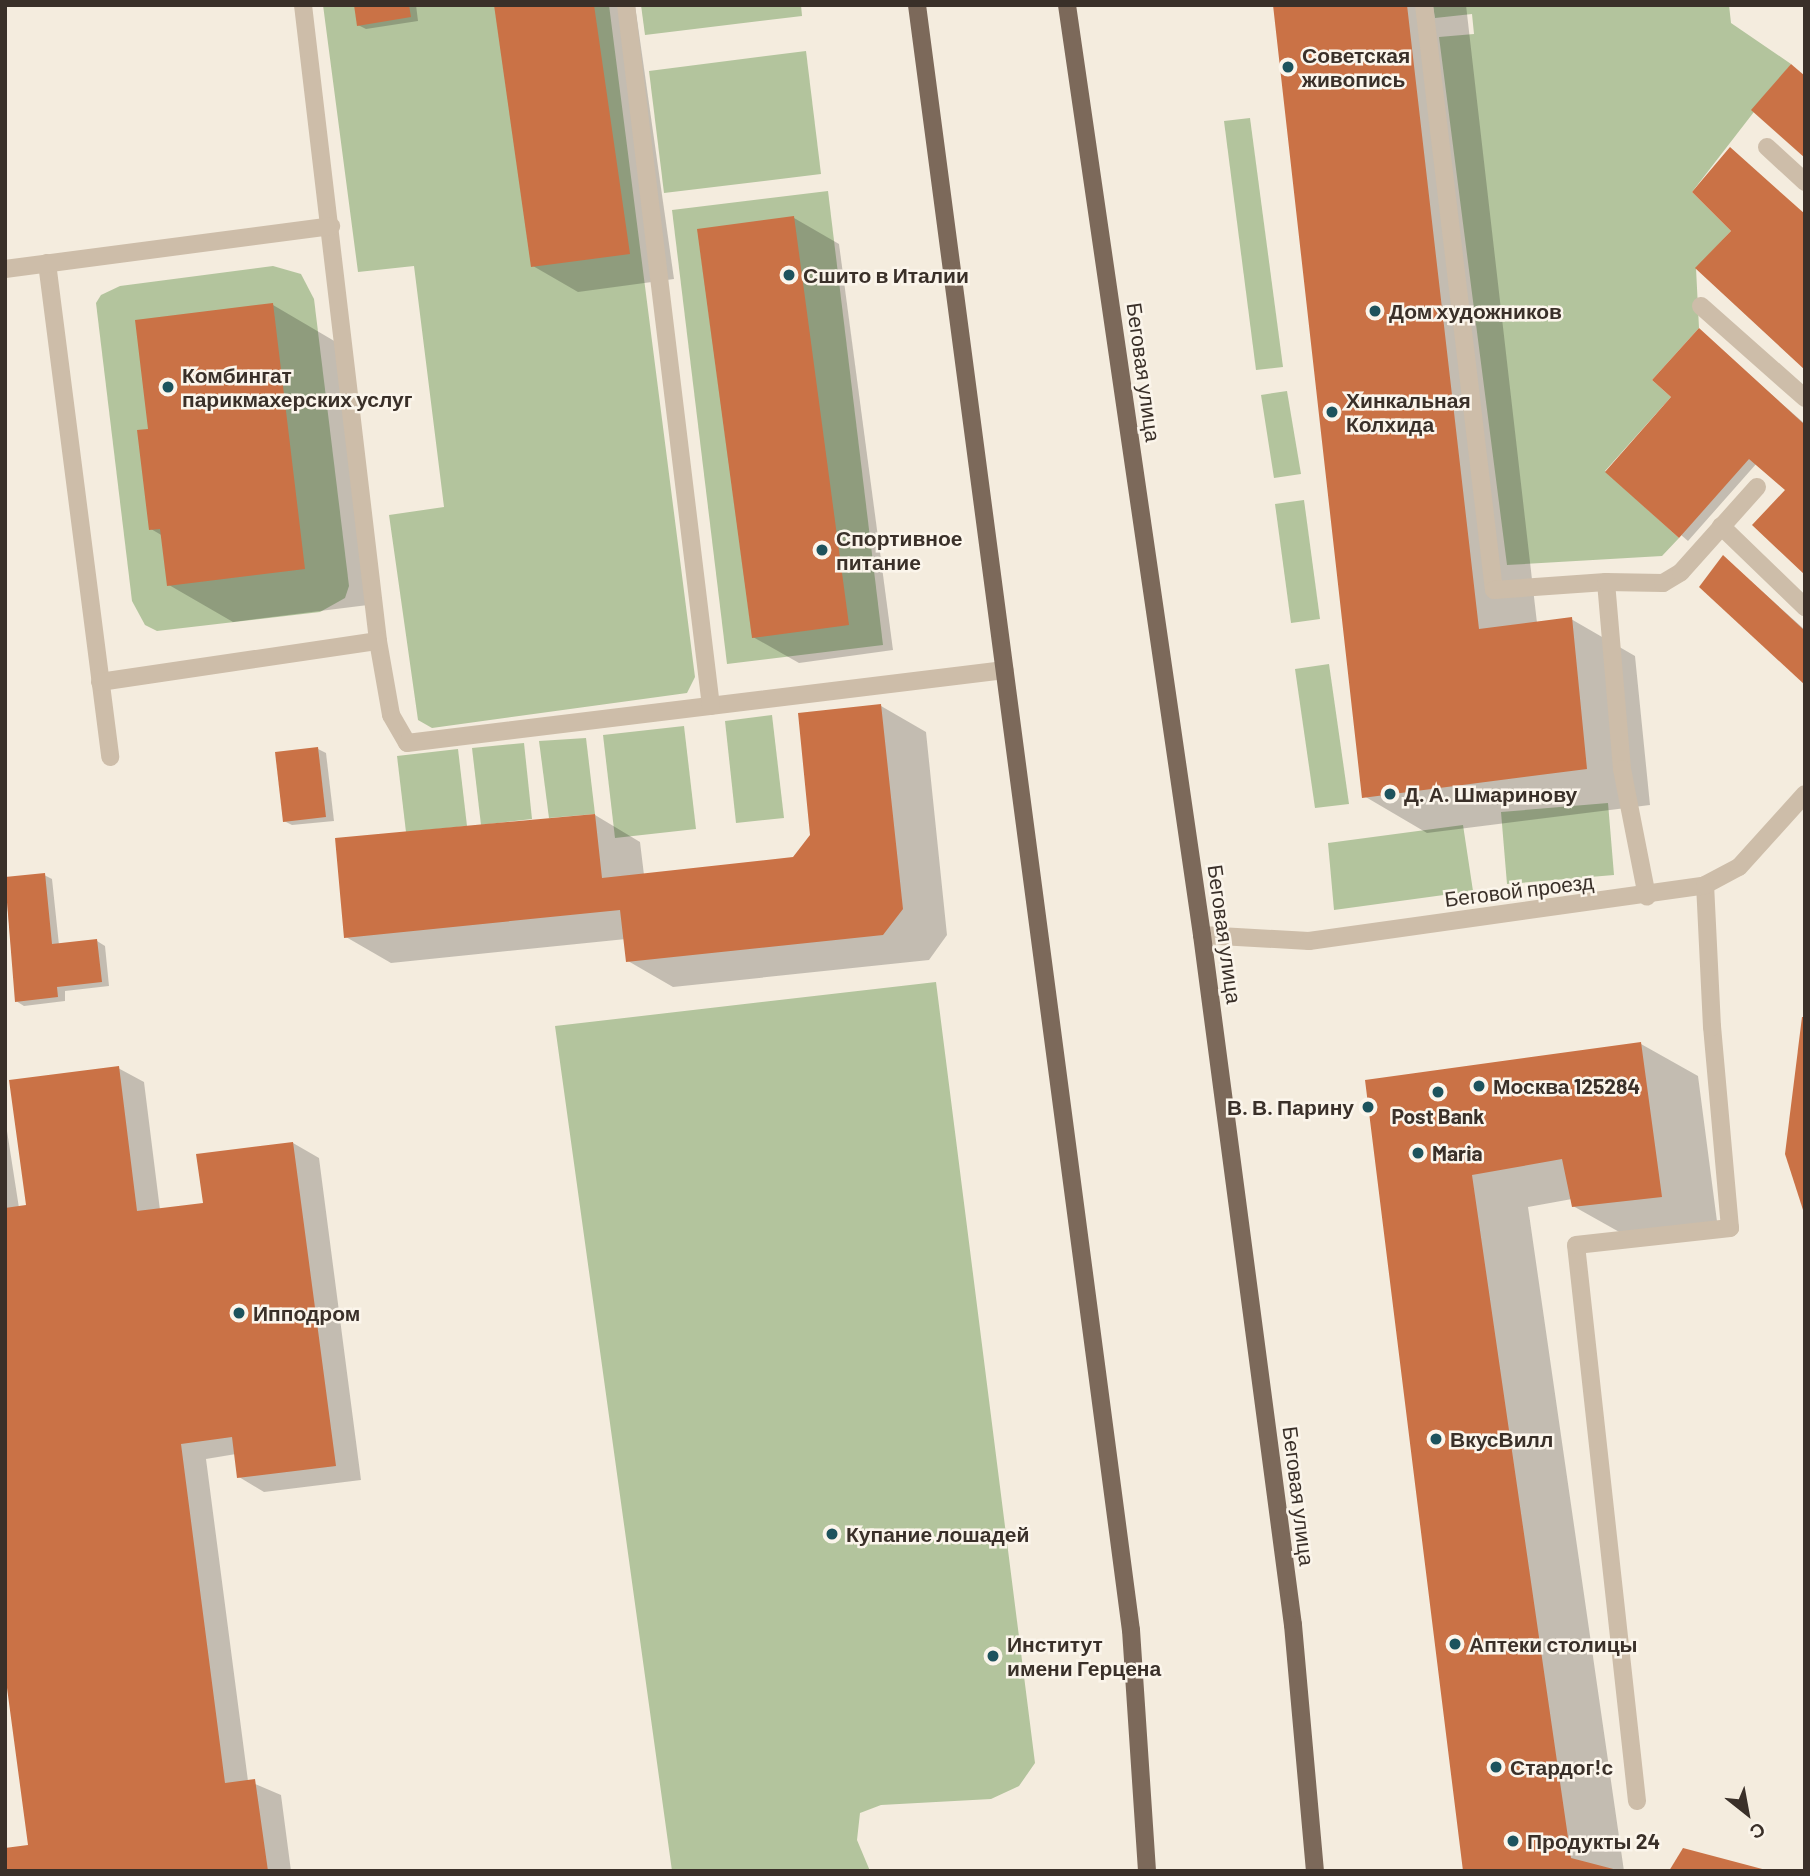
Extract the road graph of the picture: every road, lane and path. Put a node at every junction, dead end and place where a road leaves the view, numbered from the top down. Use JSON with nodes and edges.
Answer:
{"nodes":[{"id":1,"x":303,"y":5,"type":"edge"},
{"id":2,"x":626,"y":5,"type":"edge"},
{"id":3,"x":917,"y":5,"type":"edge"},
{"id":4,"x":1067,"y":5,"type":"edge"},
{"id":5,"x":1424,"y":5,"type":"edge"},
{"id":6,"x":1767,"y":147,"type":"dead end"},
{"id":7,"x":1805,"y":181,"type":"edge"},
{"id":8,"x":331,"y":226,"type":"junction"},
{"id":9,"x":47,"y":263,"type":"junction"},
{"id":10,"x":5,"y":270,"type":"edge"},
{"id":11,"x":1701,"y":306,"type":"dead end"},
{"id":12,"x":1805,"y":398,"type":"edge"},
{"id":13,"x":1757,"y":488,"type":"dead end"},
{"id":14,"x":1721,"y":526,"type":"junction"},
{"id":15,"x":1606,"y":582,"type":"junction"},
{"id":16,"x":1805,"y":607,"type":"edge"},
{"id":17,"x":379,"y":641,"type":"junction"},
{"id":18,"x":1005,"y":670,"type":"junction"},
{"id":19,"x":100,"y":682,"type":"junction"},
{"id":20,"x":711,"y":706,"type":"junction"},
{"id":21,"x":110,"y":757,"type":"dead end"},
{"id":22,"x":1805,"y":794,"type":"edge"},
{"id":23,"x":1705,"y":885,"type":"junction"},
{"id":24,"x":1647,"y":897,"type":"junction"},
{"id":25,"x":1202,"y":935,"type":"junction"},
{"id":26,"x":1637,"y":1801,"type":"dead end"},
{"id":27,"x":1147,"y":1871,"type":"edge"},
{"id":28,"x":1315,"y":1871,"type":"edge"}],
"edges":[{"from":1,"to":8,"type":"street"},
{"from":2,"to":20,"type":"street"},
{"from":3,"to":18,"type":"main road"},
{"from":4,"to":25,"type":"main road","name":"Беговая улица"},
{"from":5,"to":15,"type":"street"},
{"from":6,"to":7,"type":"street"},
{"from":8,"to":9,"type":"street"},
{"from":8,"to":17,"type":"street"},
{"from":9,"to":10,"type":"street"},
{"from":9,"to":19,"type":"street"},
{"from":11,"to":12,"type":"street"},
{"from":13,"to":14,"type":"street"},
{"from":14,"to":15,"type":"street"},
{"from":14,"to":16,"type":"street"},
{"from":15,"to":24,"type":"street"},
{"from":17,"to":19,"type":"street"},
{"from":17,"to":20,"type":"street"},
{"from":18,"to":20,"type":"street"},
{"from":18,"to":27,"type":"main road"},
{"from":19,"to":21,"type":"street"},
{"from":22,"to":23,"type":"street","name":"Беговой проезд"},
{"from":23,"to":24,"type":"street","name":"Беговой проезд"},
{"from":23,"to":26,"type":"street"},
{"from":24,"to":25,"type":"street","name":"Беговой проезд"},
{"from":25,"to":28,"type":"main road","name":"Беговая улица"}]}
